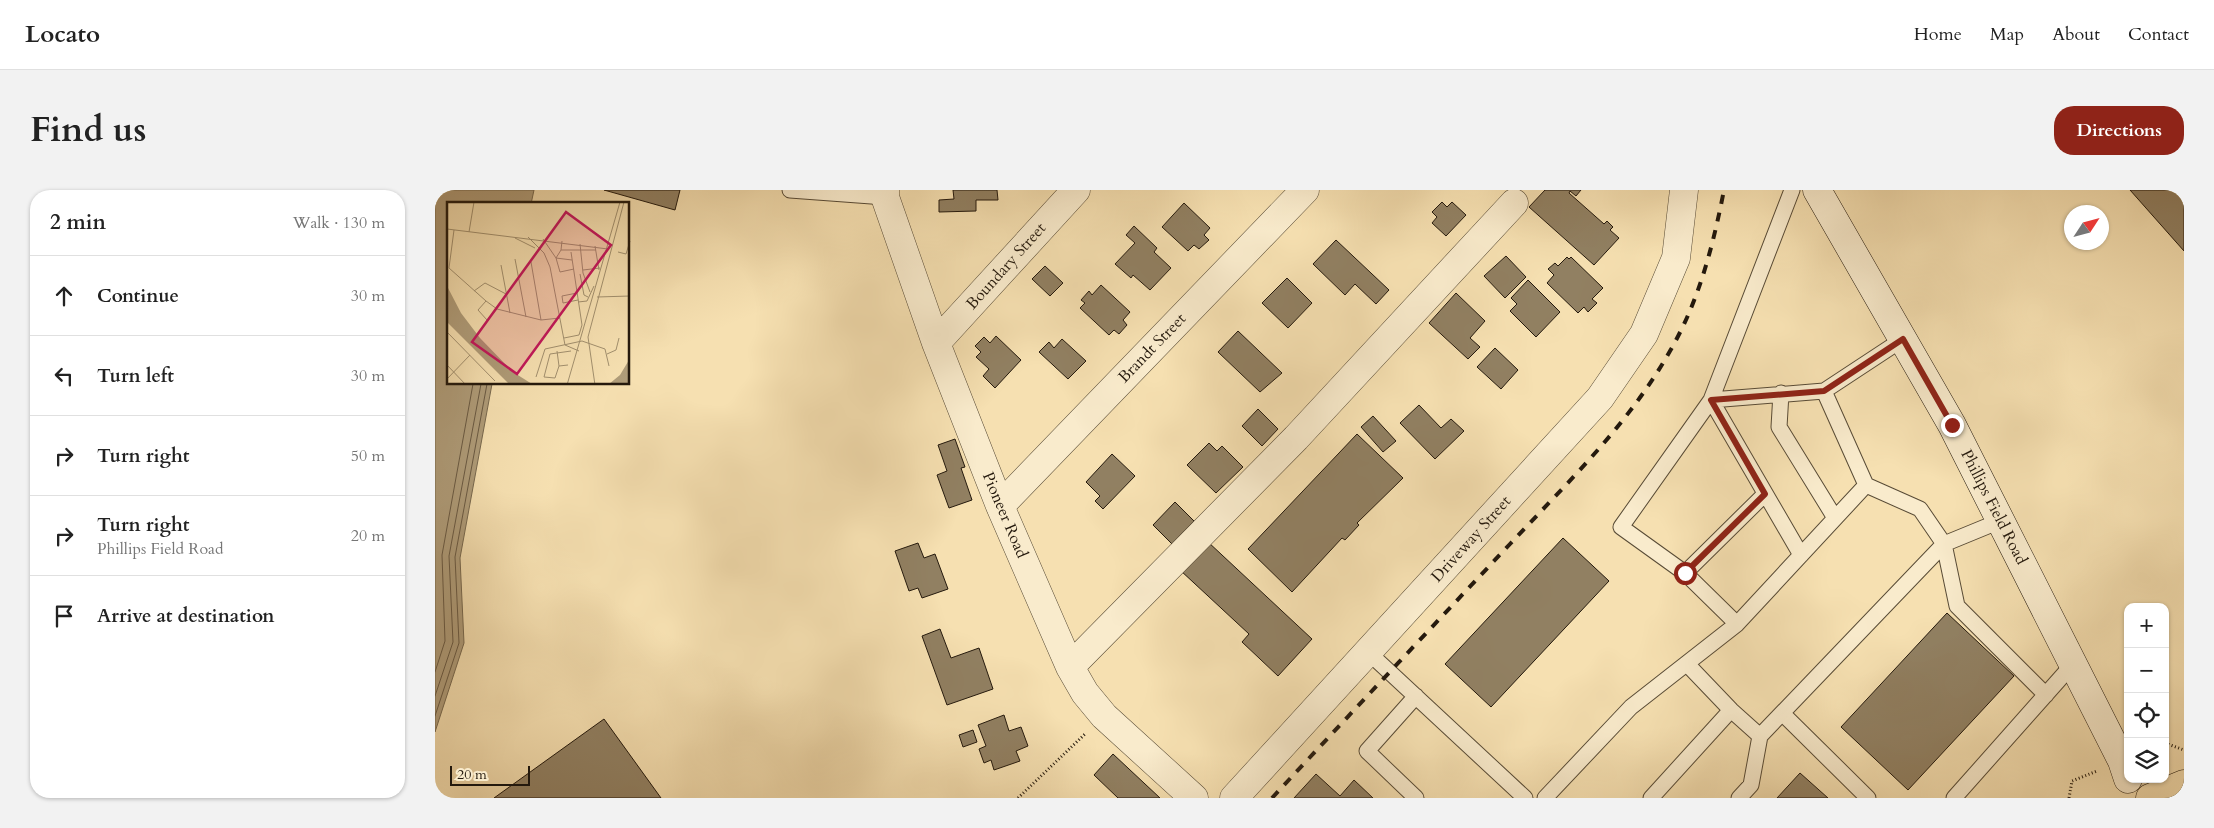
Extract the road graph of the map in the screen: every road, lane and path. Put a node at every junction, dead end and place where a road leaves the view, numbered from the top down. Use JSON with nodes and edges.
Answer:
{"nodes":[{"id":1,"x":790,"y":190,"type":"edge"},
{"id":2,"x":1076,"y":190,"type":"edge"},
{"id":3,"x":1305,"y":190,"type":"edge"},
{"id":4,"x":1672,"y":190,"type":"edge"},
{"id":5,"x":1684,"y":190,"type":"edge"},
{"id":6,"x":1792,"y":190,"type":"edge"},
{"id":7,"x":1817,"y":190,"type":"edge"},
{"id":8,"x":885,"y":194,"type":"edge"},
{"id":9,"x":1514,"y":203,"type":"dead end"},
{"id":10,"x":1676,"y":258,"type":"junction"},
{"id":11,"x":1903,"y":339,"type":"junction"},
{"id":12,"x":936,"y":343,"type":"junction"},
{"id":13,"x":1824,"y":391,"type":"junction"},
{"id":14,"x":1781,"y":394,"type":"junction"},
{"id":15,"x":1711,"y":400,"type":"junction"},
{"id":16,"x":1866,"y":485,"type":"junction"},
{"id":17,"x":1765,"y":494,"type":"junction"},
{"id":18,"x":1000,"y":506,"type":"junction"},
{"id":19,"x":1835,"y":518,"type":"junction"},
{"id":20,"x":2000,"y":521,"type":"junction"},
{"id":21,"x":1944,"y":544,"type":"junction"},
{"id":22,"x":1801,"y":555,"type":"junction"},
{"id":23,"x":1685,"y":573,"type":"junction"},
{"id":24,"x":1737,"y":624,"type":"junction"},
{"id":25,"x":1368,"y":652,"type":"junction"},
{"id":26,"x":1687,"y":664,"type":"junction"},
{"id":27,"x":2073,"y":664,"type":"junction"},
{"id":28,"x":1070,"y":667,"type":"junction"},
{"id":29,"x":2046,"y":694,"type":"junction"},
{"id":30,"x":1416,"y":696,"type":"junction"},
{"id":31,"x":1731,"y":710,"type":"junction"},
{"id":32,"x":1782,"y":713,"type":"junction"},
{"id":33,"x":1104,"y":716,"type":"junction"},
{"id":34,"x":1759,"y":736,"type":"junction"},
{"id":35,"x":2169,"y":744,"type":"edge"},
{"id":36,"x":2184,"y":750,"type":"edge"},
{"id":37,"x":2124,"y":769,"type":"edge"},
{"id":38,"x":2124,"y":773,"type":"edge"},
{"id":39,"x":2129,"y":783,"type":"edge"},
{"id":40,"x":2184,"y":784,"type":"edge"},
{"id":41,"x":1018,"y":798,"type":"edge"},
{"id":42,"x":1194,"y":798,"type":"edge"},
{"id":43,"x":1234,"y":798,"type":"edge"},
{"id":44,"x":1416,"y":798,"type":"edge"},
{"id":45,"x":1525,"y":798,"type":"edge"},
{"id":46,"x":1545,"y":798,"type":"edge"},
{"id":47,"x":1651,"y":798,"type":"edge"},
{"id":48,"x":1739,"y":798,"type":"edge"},
{"id":49,"x":1868,"y":798,"type":"edge"},
{"id":50,"x":1954,"y":798,"type":"edge"},
{"id":51,"x":2069,"y":798,"type":"edge"},
{"id":52,"x":2134,"y":798,"type":"edge"},
{"id":53,"x":2149,"y":798,"type":"edge"}],
"edges":[{"from":1,"to":8,"type":"lane"},
{"from":2,"to":12,"type":"street","name":"Boundary Street"},
{"from":3,"to":18,"type":"street","name":"Brandt Street"},
{"from":4,"to":10,"type":"street","name":"Driveway Street"},
{"from":5,"to":10,"type":"street","name":"Driveway Street"},
{"from":6,"to":15,"type":"lane"},
{"from":7,"to":11,"type":"street","name":"Phillips Field Road"},
{"from":8,"to":12,"type":"street","name":"Pioneer Road"},
{"from":9,"to":28,"type":"street"},
{"from":10,"to":25,"type":"street","name":"Driveway Street"},
{"from":11,"to":13,"type":"lane"},
{"from":11,"to":20,"type":"street","name":"Phillips Field Road"},
{"from":12,"to":18,"type":"street","name":"Pioneer Road"},
{"from":13,"to":14,"type":"lane"},
{"from":13,"to":16,"type":"lane"},
{"from":14,"to":15,"type":"lane"},
{"from":14,"to":19,"type":"lane"},
{"from":15,"to":17,"type":"lane"},
{"from":15,"to":23,"type":"lane"},
{"from":16,"to":19,"type":"lane"},
{"from":16,"to":21,"type":"lane"},
{"from":17,"to":22,"type":"lane"},
{"from":17,"to":23,"type":"lane"},
{"from":18,"to":28,"type":"street","name":"Pioneer Road"},
{"from":19,"to":22,"type":"lane"},
{"from":20,"to":21,"type":"lane"},
{"from":20,"to":27,"type":"street","name":"Phillips Field Road"},
{"from":21,"to":29,"type":"lane"},
{"from":21,"to":32,"type":"lane"},
{"from":22,"to":24,"type":"lane"},
{"from":23,"to":24,"type":"lane"},
{"from":24,"to":26,"type":"lane"},
{"from":25,"to":30,"type":"lane"},
{"from":25,"to":43,"type":"street","name":"Driveway Street"},
{"from":26,"to":31,"type":"lane"},
{"from":26,"to":46,"type":"lane"},
{"from":27,"to":29,"type":"lane"},
{"from":27,"to":37,"type":"street","name":"Phillips Field Road"},
{"from":28,"to":33,"type":"street","name":"Pioneer Road"},
{"from":29,"to":50,"type":"lane"},
{"from":30,"to":44,"type":"lane"},
{"from":30,"to":45,"type":"lane"},
{"from":31,"to":34,"type":"lane"},
{"from":31,"to":47,"type":"lane"},
{"from":32,"to":34,"type":"lane"},
{"from":32,"to":49,"type":"lane"},
{"from":33,"to":41,"type":"path"},
{"from":33,"to":42,"type":"street","name":"Pioneer Road"},
{"from":34,"to":48,"type":"lane"},
{"from":35,"to":36,"type":"path"},
{"from":38,"to":51,"type":"path"},
{"from":39,"to":52,"type":"street","name":"Phillips Field Road"},
{"from":40,"to":53,"type":"main road"}]}
